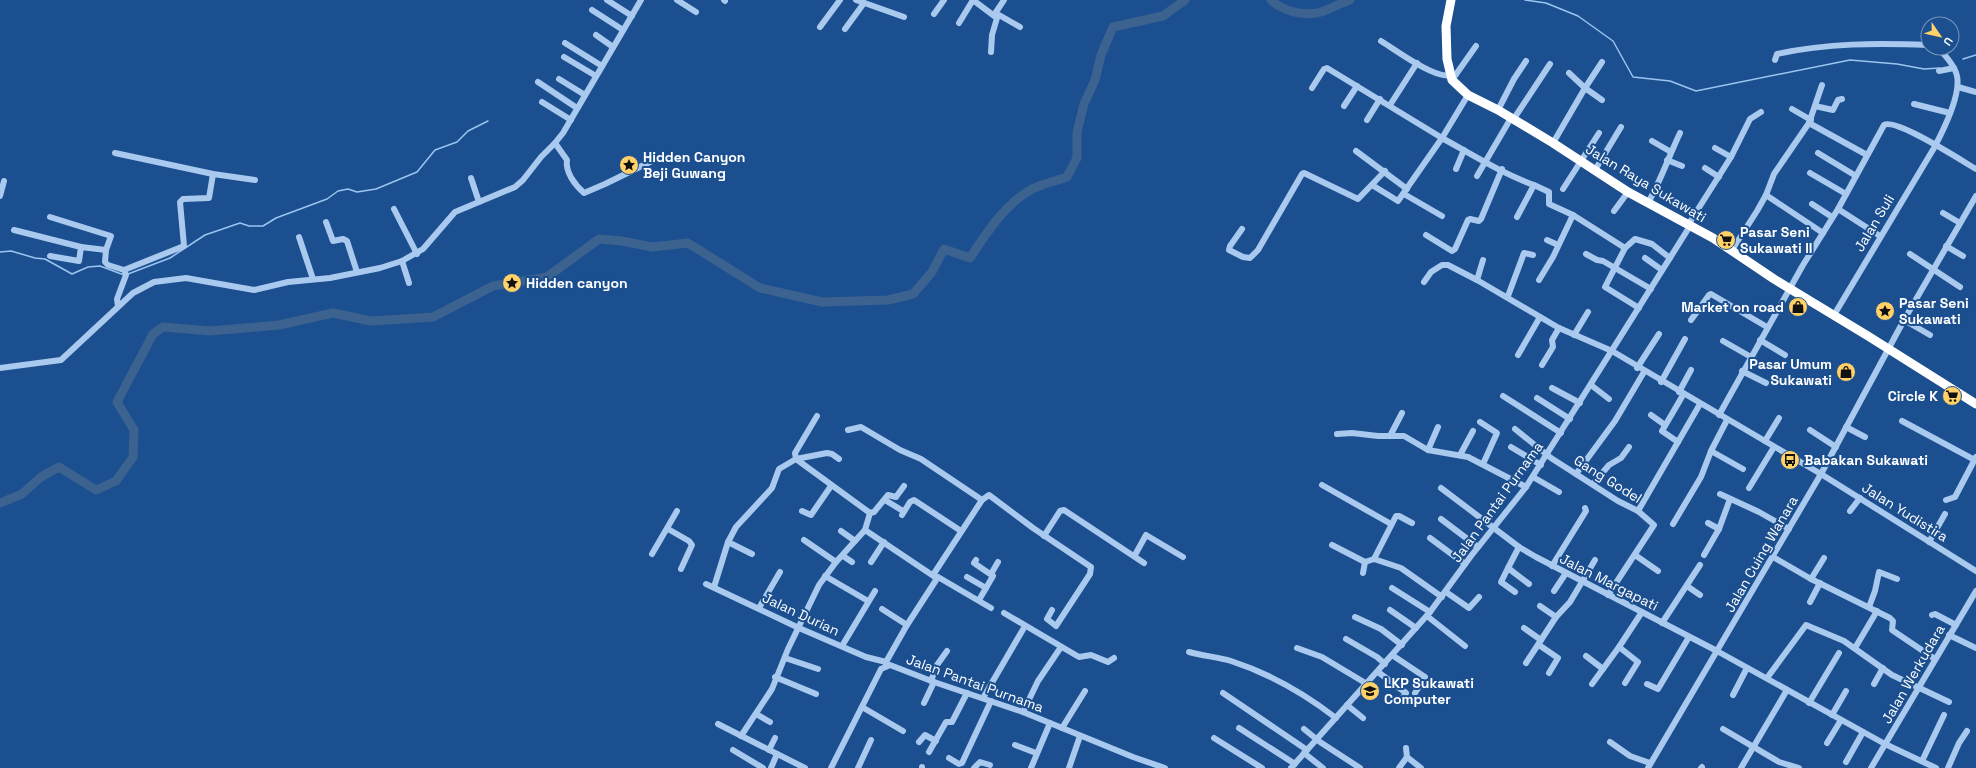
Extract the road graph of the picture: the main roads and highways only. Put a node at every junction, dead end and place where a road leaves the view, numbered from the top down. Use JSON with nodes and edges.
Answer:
{"nodes":[{"id":1,"x":1452,"y":0,"type":"edge"},
{"id":2,"x":1976,"y":404,"type":"edge"}],
"edges":[{"from":1,"to":2,"type":"highway","name":"Jalan Raya Sukawati"}]}
